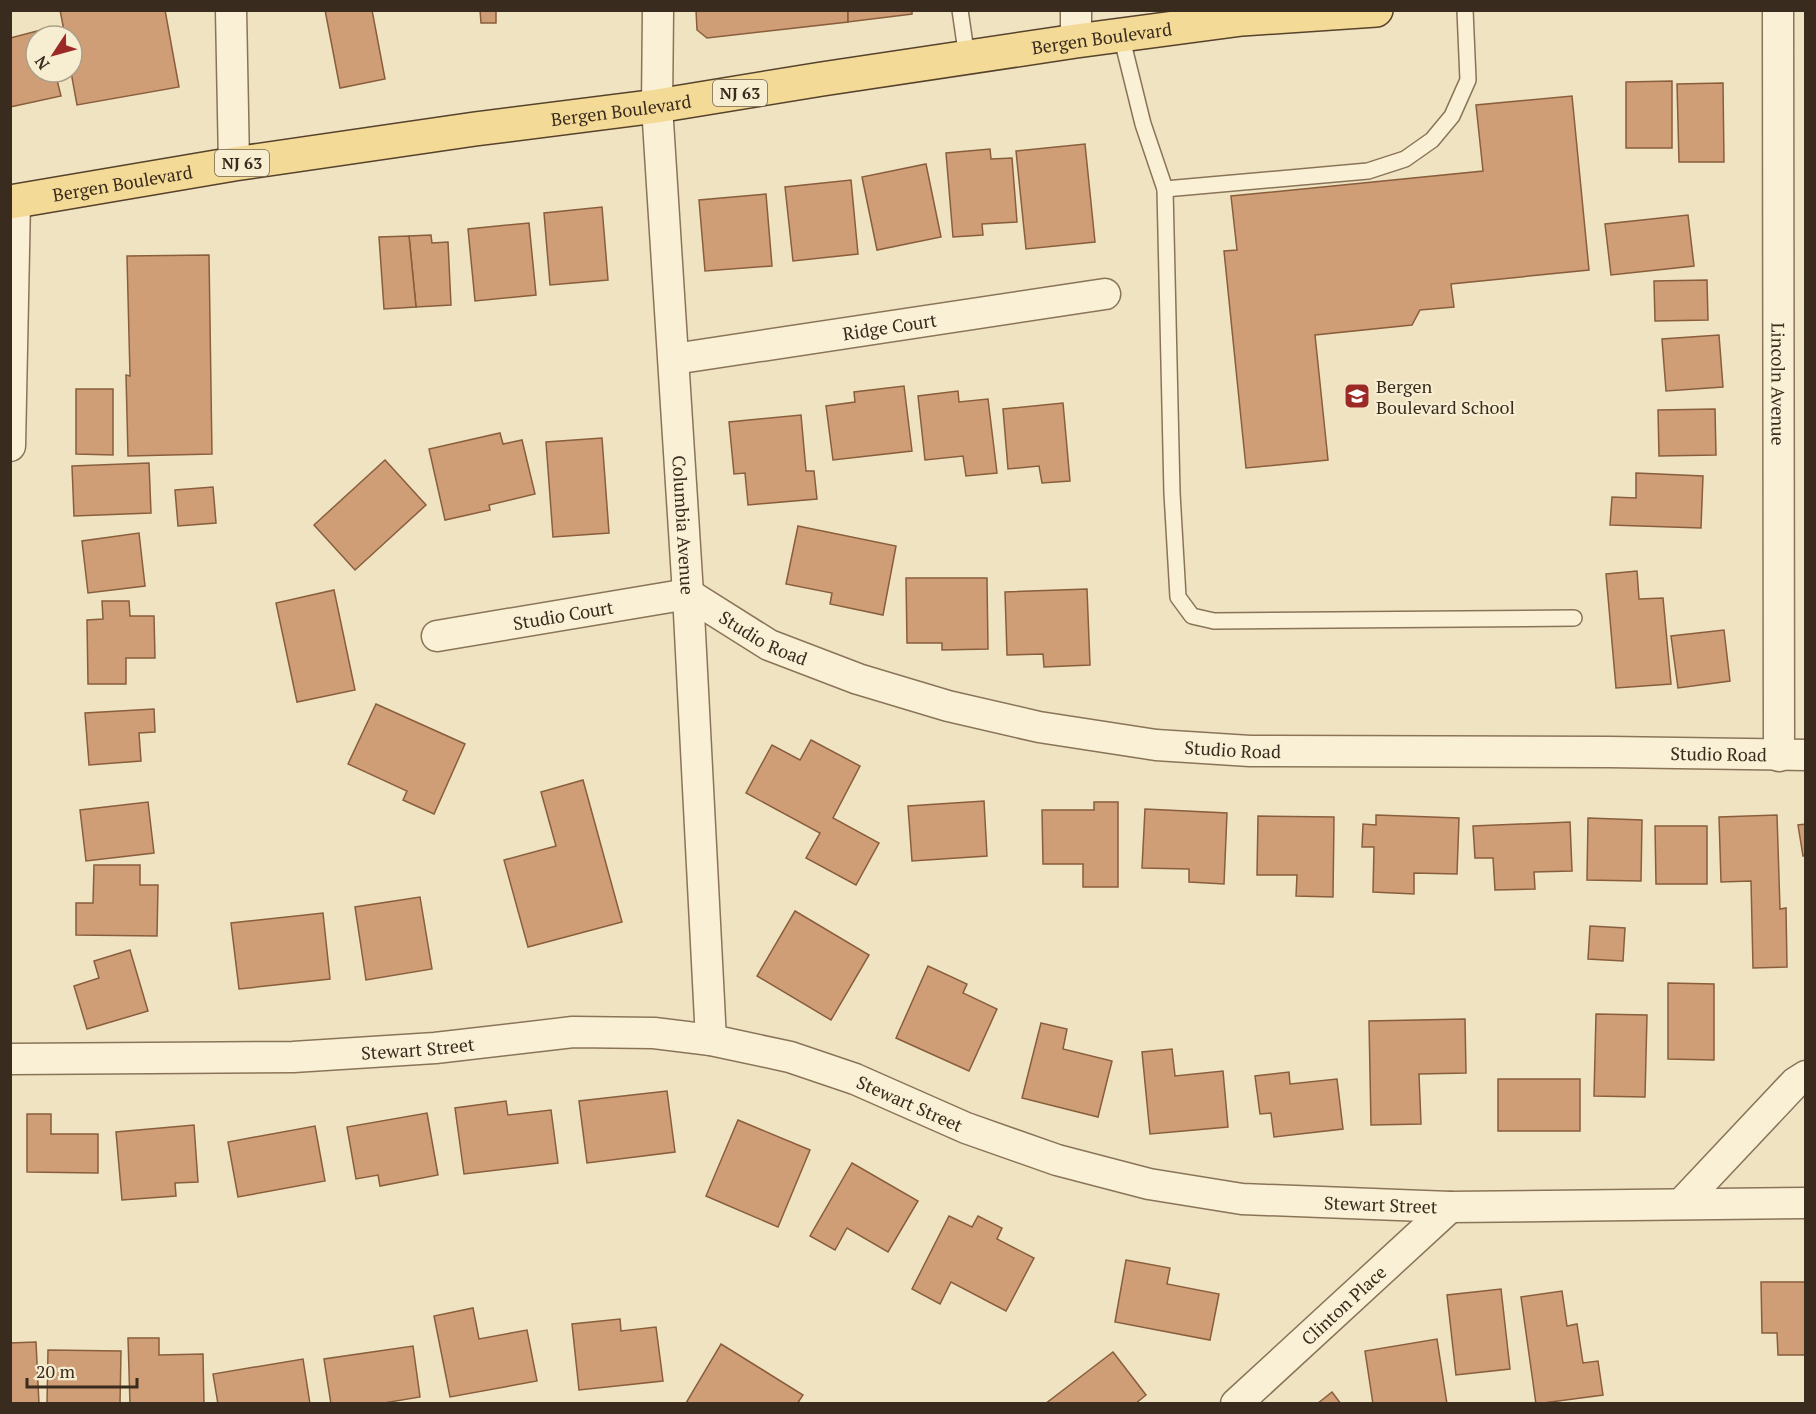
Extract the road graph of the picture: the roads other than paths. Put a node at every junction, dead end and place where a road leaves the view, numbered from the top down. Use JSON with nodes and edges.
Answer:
{"nodes":[{"id":1,"x":231,"y":10,"type":"edge"},
{"id":2,"x":658,"y":10,"type":"edge"},
{"id":3,"x":960,"y":10,"type":"edge"},
{"id":4,"x":1376,"y":10,"type":"edge"},
{"id":5,"x":1465,"y":10,"type":"edge"},
{"id":6,"x":1778,"y":10,"type":"edge"},
{"id":7,"x":1076,"y":26,"type":"edge"},
{"id":8,"x":1121,"y":35,"type":"junction"},
{"id":9,"x":967,"y":58,"type":"junction"},
{"id":10,"x":657,"y":106,"type":"junction"},
{"id":11,"x":234,"y":164,"type":"junction"},
{"id":12,"x":1165,"y":189,"type":"junction"},
{"id":13,"x":13,"y":201,"type":"edge"},
{"id":14,"x":1106,"y":294,"type":"dead end"},
{"id":15,"x":674,"y":359,"type":"junction"},
{"id":16,"x":10,"y":446,"type":"edge"},
{"id":17,"x":688,"y":594,"type":"junction"},
{"id":18,"x":1574,"y":618,"type":"dead end"},
{"id":19,"x":436,"y":636,"type":"dead end"},
{"id":20,"x":1792,"y":755,"type":"edge"},
{"id":21,"x":711,"y":1040,"type":"junction"},
{"id":22,"x":10,"y":1059,"type":"edge"},
{"id":23,"x":1806,"y":1076,"type":"edge"},
{"id":24,"x":1682,"y":1203,"type":"junction"},
{"id":25,"x":1806,"y":1203,"type":"edge"},
{"id":26,"x":1450,"y":1207,"type":"junction"},
{"id":27,"x":1236,"y":1404,"type":"edge"}],
"edges":[{"from":1,"to":11,"type":"street"},
{"from":2,"to":10,"type":"street","name":"Columbia Avenue"},
{"from":3,"to":9,"type":"lane"},
{"from":4,"to":8,"type":"main road","name":"Bergen Boulevard","number":"NJ 63"},
{"from":5,"to":12,"type":"lane"},
{"from":6,"to":20,"type":"street","name":"Lincoln Avenue"},
{"from":7,"to":8,"type":"main road","name":"Bergen Boulevard","number":"NJ 63"},
{"from":7,"to":9,"type":"main road","name":"Bergen Boulevard","number":"NJ 63"},
{"from":8,"to":12,"type":"lane"},
{"from":9,"to":10,"type":"main road","name":"Bergen Boulevard","number":"NJ 63"},
{"from":10,"to":11,"type":"main road","name":"Bergen Boulevard","number":"NJ 63"},
{"from":10,"to":15,"type":"street","name":"Columbia Avenue"},
{"from":11,"to":13,"type":"main road","name":"Bergen Boulevard","number":"NJ 63"},
{"from":12,"to":18,"type":"lane"},
{"from":13,"to":16,"type":"street"},
{"from":14,"to":15,"type":"street","name":"Ridge Court"},
{"from":15,"to":17,"type":"street","name":"Columbia Avenue"},
{"from":17,"to":19,"type":"street","name":"Studio Court"},
{"from":17,"to":20,"type":"street","name":"Studio Road"},
{"from":17,"to":21,"type":"street","name":"Columbia Avenue"},
{"from":21,"to":22,"type":"street","name":"Stewart Street"},
{"from":21,"to":26,"type":"street","name":"Stewart Street"},
{"from":23,"to":24,"type":"street"},
{"from":24,"to":25,"type":"street","name":"Stewart Street"},
{"from":24,"to":26,"type":"street","name":"Stewart Street"},
{"from":26,"to":27,"type":"street","name":"Clinton Place"}]}
